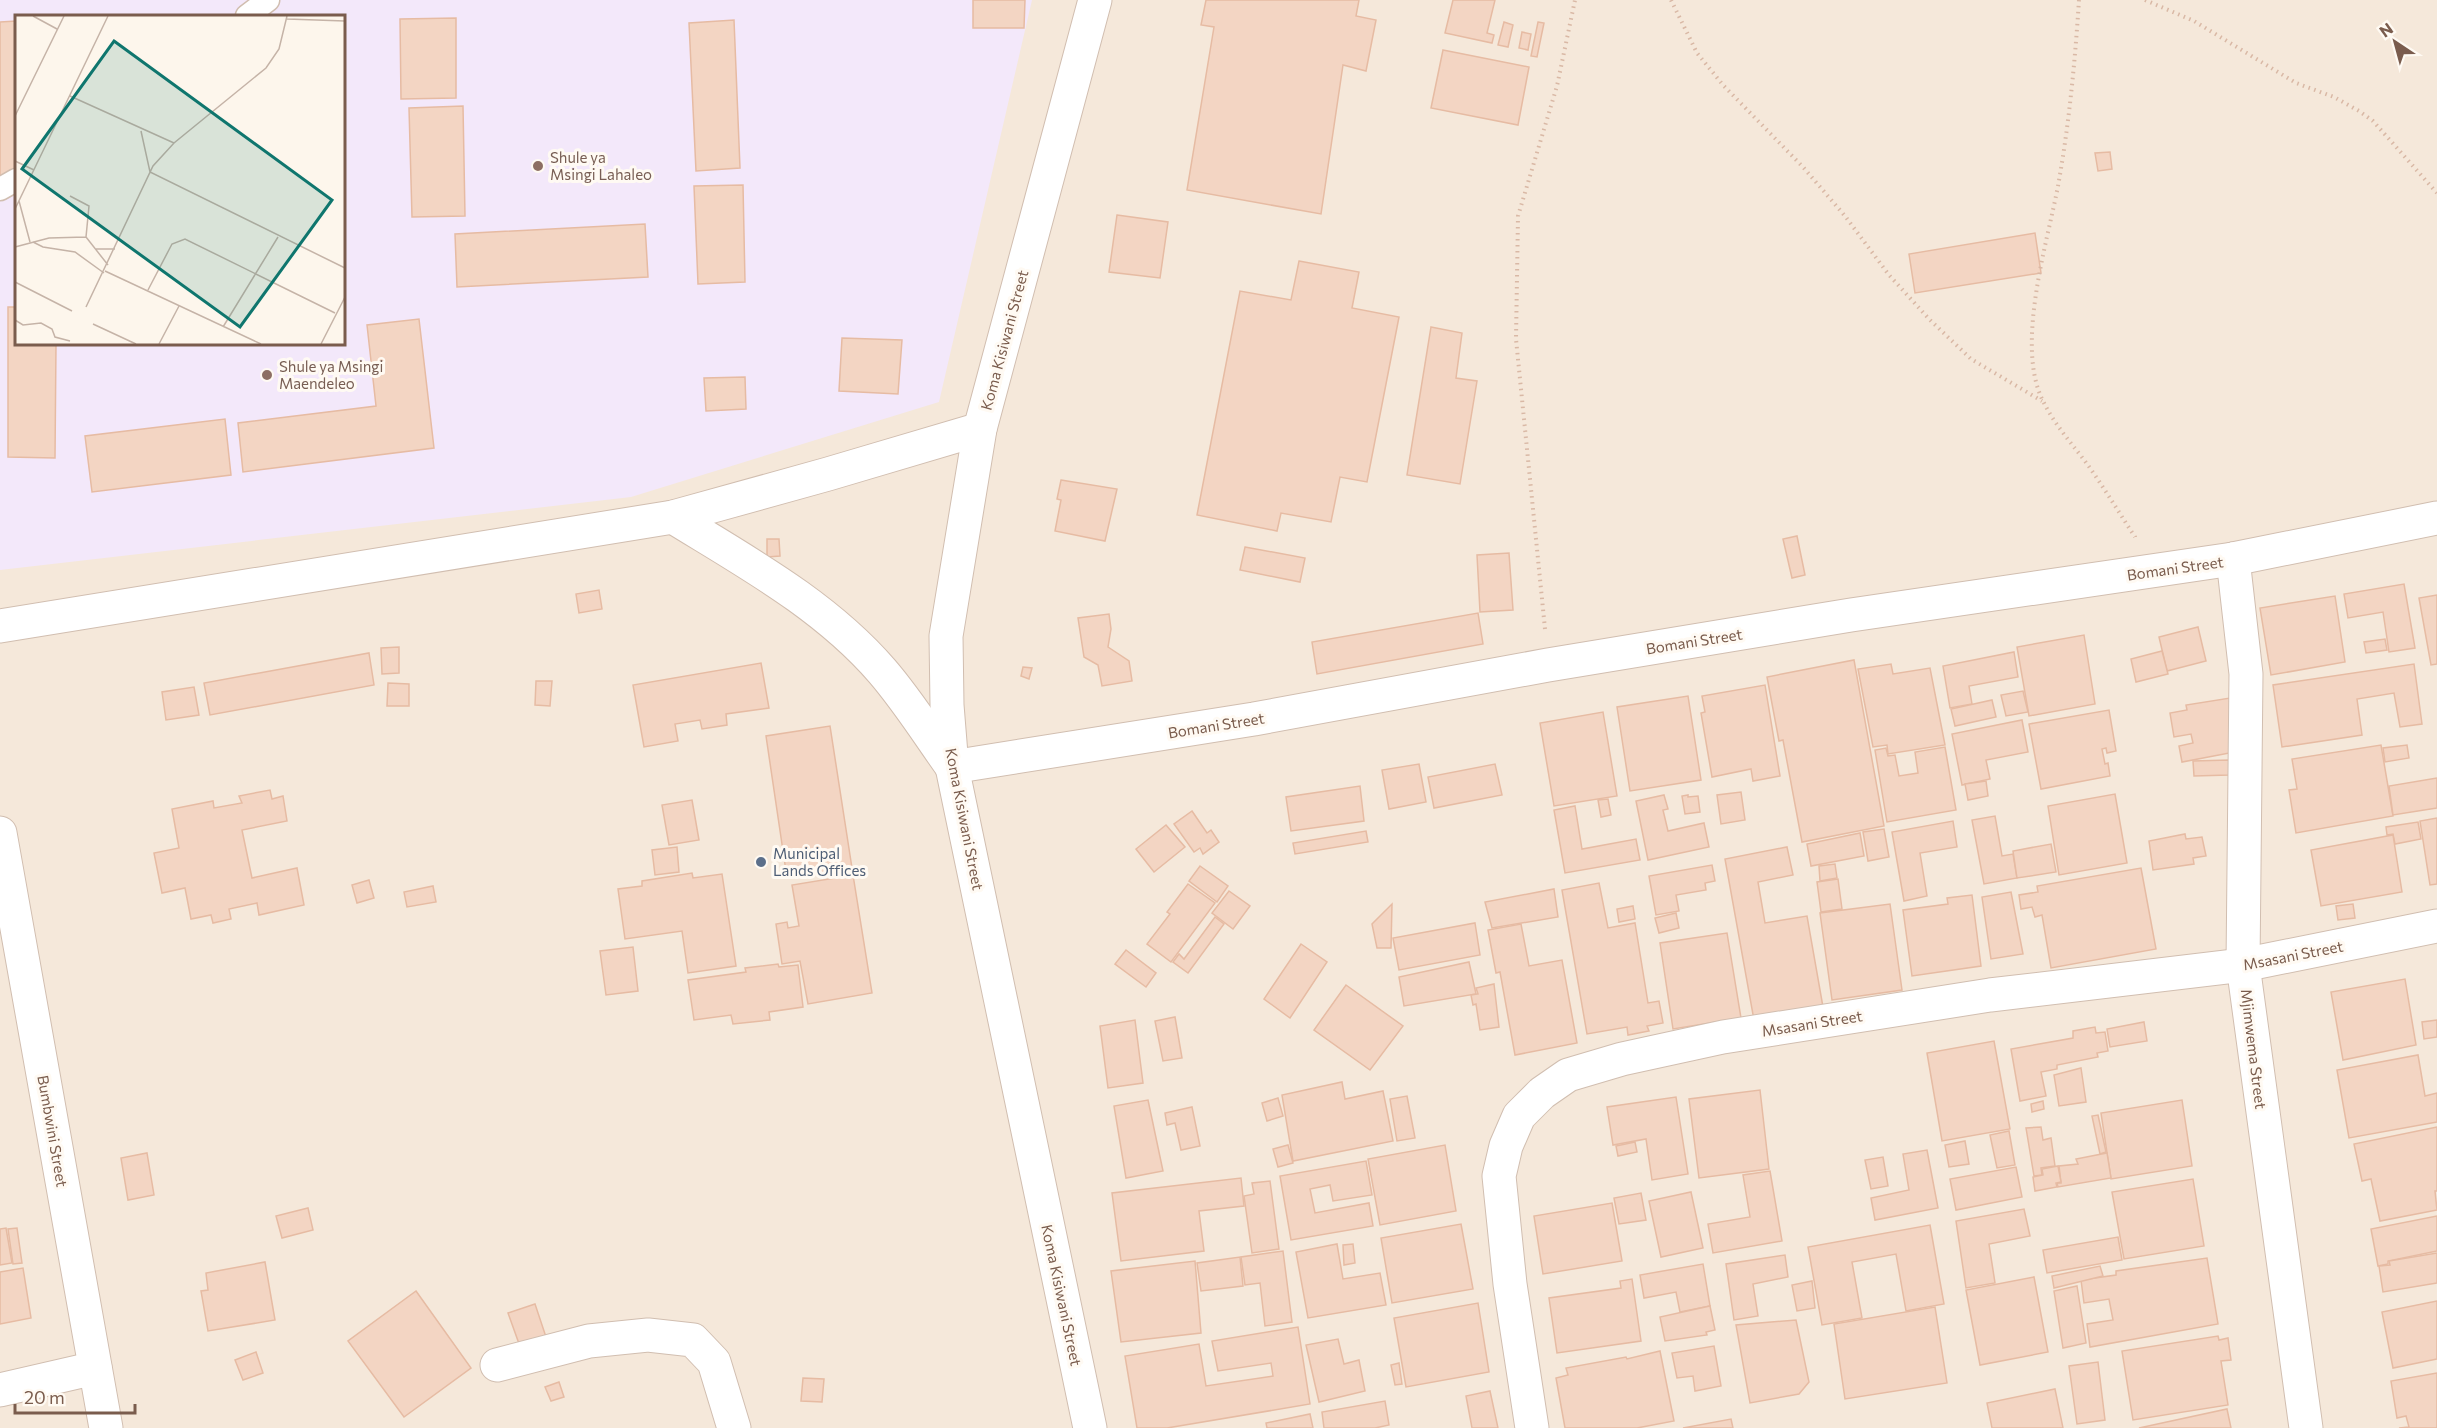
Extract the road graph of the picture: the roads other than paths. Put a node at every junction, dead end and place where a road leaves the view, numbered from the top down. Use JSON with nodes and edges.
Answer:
{"nodes":[{"id":1,"x":268,"y":0,"type":"edge"},
{"id":2,"x":1095,"y":0,"type":"edge"},
{"id":3,"x":248,"y":15,"type":"edge"},
{"id":4,"x":15,"y":181,"type":"edge"},
{"id":5,"x":0,"y":189,"type":"edge"},
{"id":6,"x":980,"y":429,"type":"junction"},
{"id":7,"x":673,"y":517,"type":"junction"},
{"id":8,"x":2437,"y":518,"type":"edge"},
{"id":9,"x":2233,"y":559,"type":"junction"},
{"id":10,"x":0,"y":626,"type":"edge"},
{"id":11,"x":952,"y":767,"type":"junction"},
{"id":12,"x":0,"y":833,"type":"edge"},
{"id":13,"x":2437,"y":927,"type":"edge"},
{"id":14,"x":2243,"y":965,"type":"junction"},
{"id":15,"x":497,"y":1365,"type":"dead end"},
{"id":16,"x":95,"y":1368,"type":"junction"},
{"id":17,"x":0,"y":1390,"type":"edge"},
{"id":18,"x":106,"y":1428,"type":"edge"},
{"id":19,"x":734,"y":1428,"type":"edge"},
{"id":20,"x":1090,"y":1428,"type":"edge"},
{"id":21,"x":1532,"y":1428,"type":"edge"},
{"id":22,"x":2306,"y":1428,"type":"edge"}],
"edges":[{"from":1,"to":3,"type":"lane"},
{"from":2,"to":6,"type":"street","name":"Koma Kisiwani Street"},
{"from":4,"to":5,"type":"lane"},
{"from":6,"to":7,"type":"street"},
{"from":6,"to":11,"type":"street","name":"Koma Kisiwani Street"},
{"from":7,"to":10,"type":"street"},
{"from":7,"to":11,"type":"street"},
{"from":8,"to":9,"type":"street","name":"Bomani Street"},
{"from":9,"to":11,"type":"street","name":"Bomani Street"},
{"from":9,"to":14,"type":"street","name":"Mjimwema Street"},
{"from":11,"to":20,"type":"street","name":"Koma Kisiwani Street"},
{"from":12,"to":16,"type":"street","name":"Bumbwini Street"},
{"from":13,"to":14,"type":"street","name":"Msasani Street"},
{"from":14,"to":21,"type":"street","name":"Msasani Street"},
{"from":14,"to":22,"type":"street","name":"Mjimwema Street"},
{"from":15,"to":19,"type":"street"},
{"from":16,"to":17,"type":"street"},
{"from":16,"to":18,"type":"street","name":"Bumbwini Street"}]}
